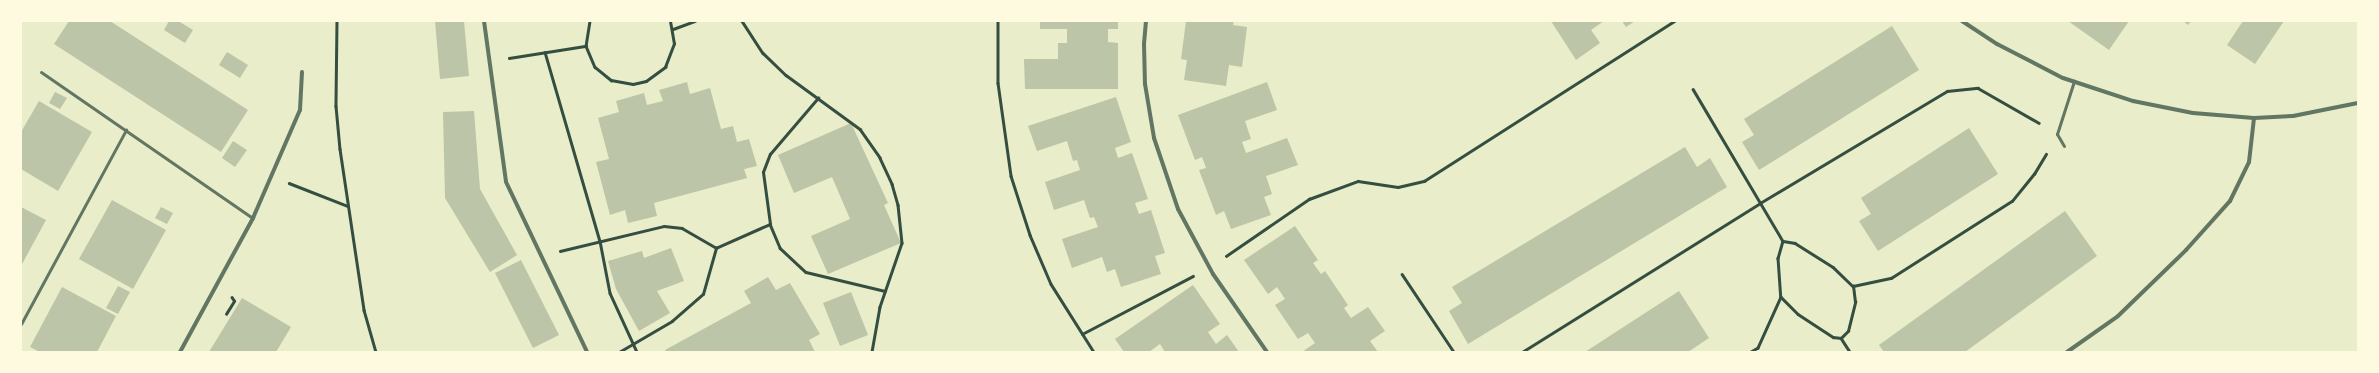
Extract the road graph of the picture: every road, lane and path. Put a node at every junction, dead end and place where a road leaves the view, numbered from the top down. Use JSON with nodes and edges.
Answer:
{"nodes":[{"id":1,"x":337,"y":21,"type":"edge"},
{"id":2,"x":484,"y":21,"type":"edge"},
{"id":3,"x":590,"y":21,"type":"edge"},
{"id":4,"x":670,"y":21,"type":"edge"},
{"id":5,"x":695,"y":21,"type":"edge"},
{"id":6,"x":742,"y":21,"type":"edge"},
{"id":7,"x":998,"y":21,"type":"edge"},
{"id":8,"x":1146,"y":21,"type":"edge"},
{"id":9,"x":1674,"y":21,"type":"edge"},
{"id":10,"x":1962,"y":21,"type":"edge"},
{"id":11,"x":673,"y":29,"type":"junction"},
{"id":12,"x":586,"y":46,"type":"junction"},
{"id":13,"x":546,"y":52,"type":"junction"},
{"id":14,"x":489,"y":61,"type":"junction"},
{"id":15,"x":41,"y":72,"type":"dead end"},
{"id":16,"x":302,"y":72,"type":"dead end"},
{"id":17,"x":2074,"y":81,"type":"junction"},
{"id":18,"x":1693,"y":89,"type":"dead end"},
{"id":19,"x":818,"y":98,"type":"junction"},
{"id":20,"x":2358,"y":103,"type":"edge"},
{"id":21,"x":2254,"y":118,"type":"junction"},
{"id":22,"x":126,"y":130,"type":"junction"},
{"id":23,"x":2057,"y":134,"type":"junction"},
{"id":24,"x":2064,"y":146,"type":"dead end"},
{"id":25,"x":272,"y":175,"type":"junction"},
{"id":26,"x":1760,"y":203,"type":"junction"},
{"id":27,"x":348,"y":206,"type":"junction"},
{"id":28,"x":253,"y":218,"type":"junction"},
{"id":29,"x":770,"y":224,"type":"junction"},
{"id":30,"x":600,"y":241,"type":"junction"},
{"id":31,"x":1783,"y":241,"type":"junction"},
{"id":32,"x":716,"y":248,"type":"junction"},
{"id":33,"x":540,"y":256,"type":"junction"},
{"id":34,"x":1210,"y":267,"type":"junction"},
{"id":35,"x":1402,"y":274,"type":"dead end"},
{"id":36,"x":1854,"y":286,"type":"junction"},
{"id":37,"x":885,"y":291,"type":"junction"},
{"id":38,"x":1781,"y":297,"type":"junction"},
{"id":39,"x":21,"y":324,"type":"edge"},
{"id":40,"x":1082,"y":334,"type":"junction"},
{"id":41,"x":1841,"y":338,"type":"junction"},
{"id":42,"x":633,"y":344,"type":"junction"},
{"id":43,"x":180,"y":352,"type":"edge"},
{"id":44,"x":376,"y":352,"type":"edge"},
{"id":45,"x":587,"y":352,"type":"edge"},
{"id":46,"x":619,"y":352,"type":"edge"},
{"id":47,"x":637,"y":352,"type":"edge"},
{"id":48,"x":872,"y":352,"type":"edge"},
{"id":49,"x":1094,"y":352,"type":"edge"},
{"id":50,"x":1267,"y":352,"type":"edge"},
{"id":51,"x":1454,"y":352,"type":"edge"},
{"id":52,"x":1522,"y":352,"type":"edge"},
{"id":53,"x":1751,"y":352,"type":"edge"},
{"id":54,"x":1850,"y":352,"type":"edge"},
{"id":55,"x":2068,"y":352,"type":"edge"}],
"edges":[{"from":1,"to":27,"type":"path"},
{"from":2,"to":14,"type":"street"},
{"from":3,"to":12,"type":"path"},
{"from":4,"to":11,"type":"path"},
{"from":5,"to":11,"type":"path"},
{"from":6,"to":19,"type":"path"},
{"from":7,"to":40,"type":"path"},
{"from":8,"to":34,"type":"street"},
{"from":9,"to":34,"type":"path"},
{"from":10,"to":17,"type":"street"},
{"from":11,"to":12,"type":"path"},
{"from":12,"to":13,"type":"path"},
{"from":13,"to":14,"type":"path"},
{"from":13,"to":30,"type":"path"},
{"from":14,"to":33,"type":"street"},
{"from":15,"to":22,"type":"lane"},
{"from":16,"to":25,"type":"street"},
{"from":17,"to":21,"type":"street"},
{"from":17,"to":23,"type":"lane"},
{"from":18,"to":26,"type":"path"},
{"from":19,"to":29,"type":"path"},
{"from":19,"to":37,"type":"path"},
{"from":20,"to":21,"type":"street"},
{"from":21,"to":55,"type":"street"},
{"from":22,"to":28,"type":"lane"},
{"from":22,"to":39,"type":"lane"},
{"from":23,"to":24,"type":"lane"},
{"from":23,"to":26,"type":"path"},
{"from":23,"to":36,"type":"path"},
{"from":25,"to":27,"type":"path"},
{"from":25,"to":28,"type":"street"},
{"from":26,"to":31,"type":"path"},
{"from":26,"to":52,"type":"path"},
{"from":27,"to":44,"type":"path"},
{"from":28,"to":43,"type":"street"},
{"from":29,"to":32,"type":"path"},
{"from":29,"to":37,"type":"path"},
{"from":30,"to":32,"type":"path"},
{"from":30,"to":33,"type":"path"},
{"from":30,"to":42,"type":"path"},
{"from":31,"to":36,"type":"path"},
{"from":31,"to":38,"type":"path"},
{"from":32,"to":42,"type":"path"},
{"from":33,"to":45,"type":"street"},
{"from":34,"to":40,"type":"path"},
{"from":34,"to":50,"type":"street"},
{"from":35,"to":51,"type":"path"},
{"from":36,"to":41,"type":"path"},
{"from":37,"to":48,"type":"path"},
{"from":38,"to":41,"type":"path"},
{"from":38,"to":53,"type":"path"},
{"from":40,"to":49,"type":"path"},
{"from":41,"to":54,"type":"path"},
{"from":42,"to":46,"type":"path"},
{"from":42,"to":47,"type":"path"}]}
